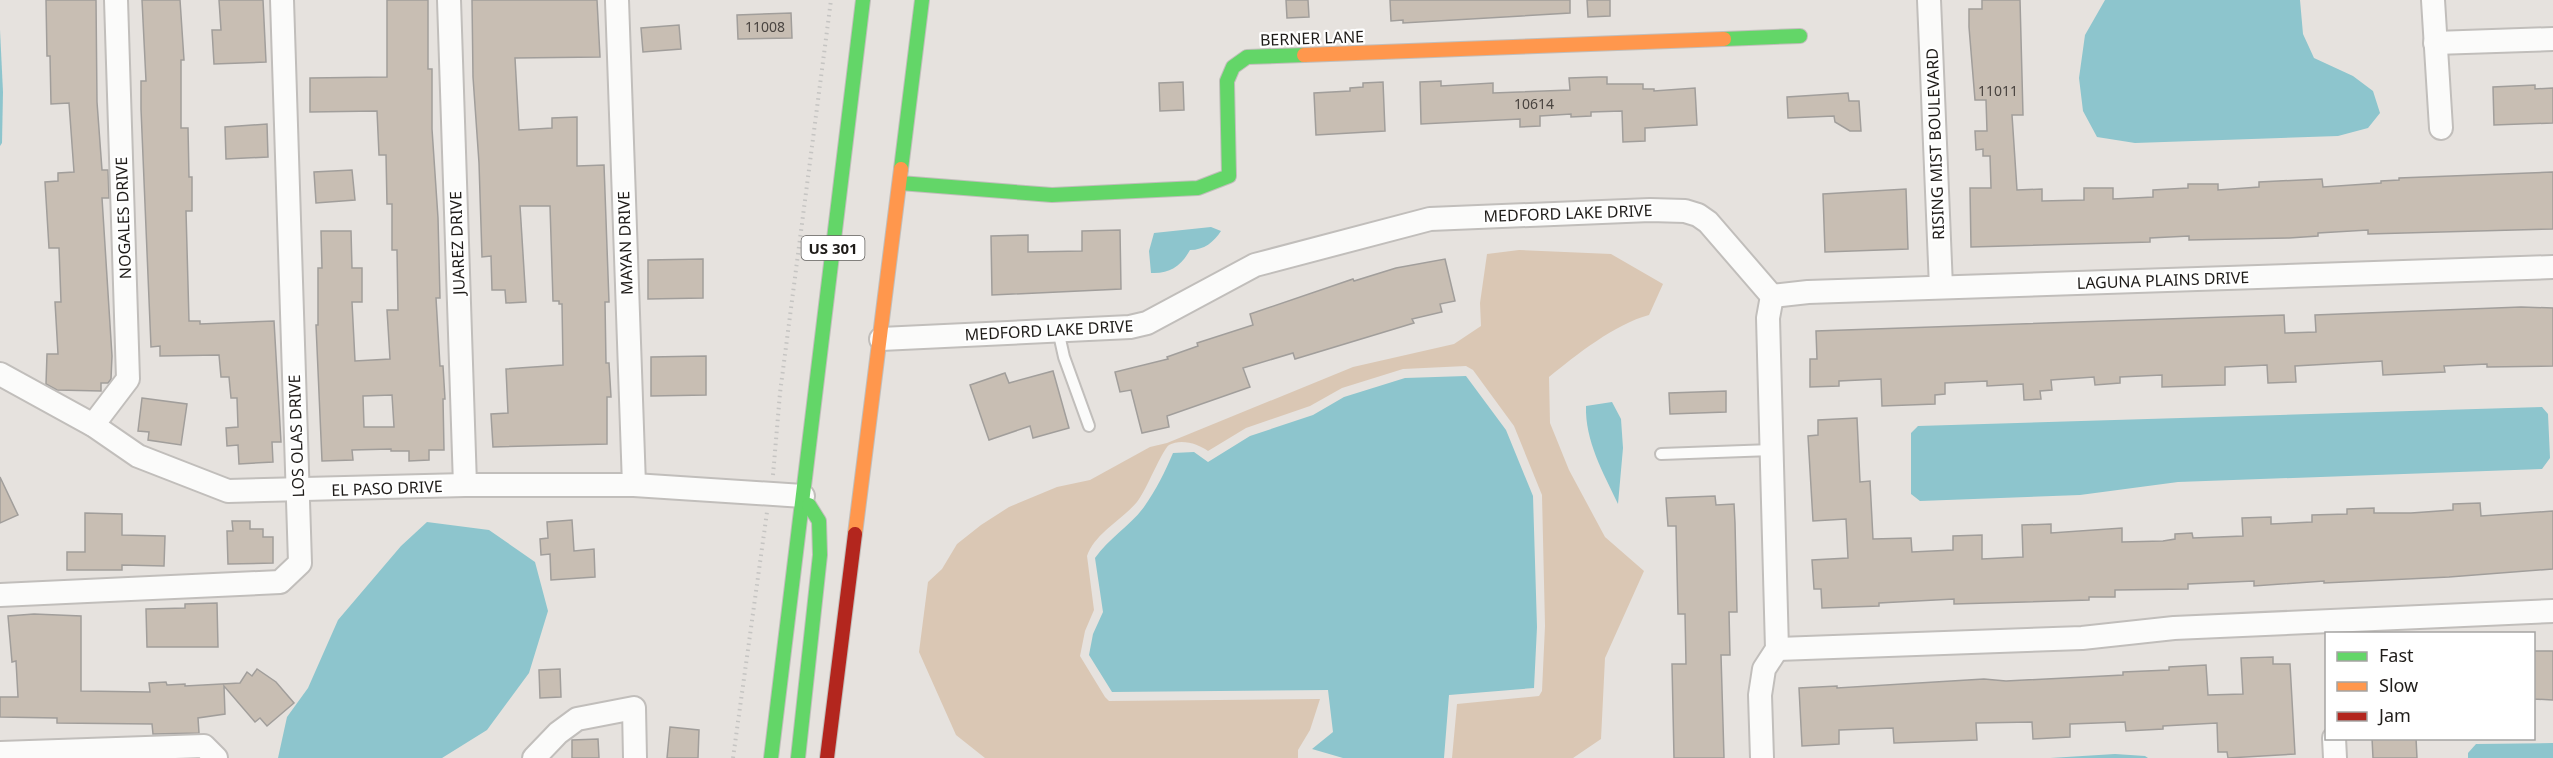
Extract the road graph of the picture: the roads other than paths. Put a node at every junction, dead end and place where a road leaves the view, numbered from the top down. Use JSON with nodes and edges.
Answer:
{"nodes":[{"id":1,"x":116,"y":0,"type":"edge"},
{"id":2,"x":282,"y":0,"type":"edge"},
{"id":3,"x":449,"y":0,"type":"edge"},
{"id":4,"x":617,"y":0,"type":"edge"},
{"id":5,"x":863,"y":0,"type":"edge"},
{"id":6,"x":922,"y":0,"type":"edge"},
{"id":7,"x":1929,"y":0,"type":"edge"},
{"id":8,"x":2433,"y":0,"type":"edge"},
{"id":9,"x":1800,"y":36,"type":"dead end"},
{"id":10,"x":2553,"y":39,"type":"edge"},
{"id":11,"x":2435,"y":43,"type":"junction"},
{"id":12,"x":2441,"y":128,"type":"dead end"},
{"id":13,"x":900,"y":183,"type":"junction"},
{"id":14,"x":2553,"y":267,"type":"edge"},
{"id":15,"x":1941,"y":287,"type":"junction"},
{"id":16,"x":1772,"y":296,"type":"junction"},
{"id":17,"x":1058,"y":330,"type":"junction"},
{"id":18,"x":881,"y":339,"type":"junction"},
{"id":19,"x":0,"y":374,"type":"edge"},
{"id":20,"x":93,"y":425,"type":"junction"},
{"id":21,"x":1089,"y":426,"type":"dead end"},
{"id":22,"x":1772,"y":450,"type":"junction"},
{"id":23,"x":1662,"y":454,"type":"dead end"},
{"id":24,"x":465,"y":485,"type":"junction"},
{"id":25,"x":634,"y":485,"type":"junction"},
{"id":26,"x":298,"y":490,"type":"junction"},
{"id":27,"x":803,"y":496,"type":"junction"},
{"id":28,"x":0,"y":595,"type":"edge"},
{"id":29,"x":2553,"y":611,"type":"edge"},
{"id":30,"x":2330,"y":628,"type":"edge"},
{"id":31,"x":1777,"y":649,"type":"junction"},
{"id":32,"x":2334,"y":740,"type":"edge"},
{"id":33,"x":0,"y":753,"type":"edge"},
{"id":34,"x":104,"y":753,"type":"edge"},
{"id":35,"x":216,"y":758,"type":"edge"},
{"id":36,"x":534,"y":758,"type":"edge"},
{"id":37,"x":635,"y":758,"type":"edge"},
{"id":38,"x":771,"y":758,"type":"edge"},
{"id":39,"x":798,"y":758,"type":"edge"},
{"id":40,"x":827,"y":758,"type":"edge"},
{"id":41,"x":1762,"y":758,"type":"edge"},
{"id":42,"x":2335,"y":758,"type":"edge"}],
"edges":[{"from":1,"to":20,"type":"street","name":"NOGALES DRIVE"},
{"from":2,"to":26,"type":"street","name":"LOS OLAS DRIVE"},
{"from":3,"to":24,"type":"street","name":"JUAREZ DRIVE"},
{"from":4,"to":25,"type":"street","name":"MAYAN DRIVE"},
{"from":5,"to":27,"type":"main road","number":"US 301"},
{"from":6,"to":13,"type":"main road"},
{"from":7,"to":15,"type":"street","name":"RISING MIST BOULEVARD"},
{"from":8,"to":11,"type":"street"},
{"from":9,"to":13,"type":"main road","name":"BERNER LANE"},
{"from":10,"to":11,"type":"street"},
{"from":11,"to":12,"type":"street"},
{"from":13,"to":18,"type":"main road"},
{"from":14,"to":15,"type":"street","name":"LAGUNA PLAINS DRIVE"},
{"from":15,"to":16,"type":"street","name":"LAGUNA PLAINS DRIVE"},
{"from":16,"to":17,"type":"street","name":"MEDFORD LAKE DRIVE"},
{"from":16,"to":22,"type":"street"},
{"from":17,"to":18,"type":"street","name":"MEDFORD LAKE DRIVE"},
{"from":17,"to":21,"type":"lane"},
{"from":18,"to":40,"type":"main road"},
{"from":19,"to":20,"type":"street","name":"EL PASO DRIVE"},
{"from":20,"to":26,"type":"street","name":"EL PASO DRIVE"},
{"from":22,"to":23,"type":"lane"},
{"from":22,"to":31,"type":"street"},
{"from":24,"to":25,"type":"street","name":"EL PASO DRIVE"},
{"from":24,"to":26,"type":"street","name":"EL PASO DRIVE"},
{"from":25,"to":27,"type":"street","name":"EL PASO DRIVE"},
{"from":26,"to":28,"type":"street","name":"LOS OLAS DRIVE"},
{"from":27,"to":38,"type":"main road","number":"US 301"},
{"from":27,"to":39,"type":"main road"},
{"from":29,"to":30,"type":"street"},
{"from":30,"to":31,"type":"street"},
{"from":31,"to":41,"type":"street"},
{"from":32,"to":42,"type":"street"},
{"from":33,"to":34,"type":"street"},
{"from":34,"to":35,"type":"street"},
{"from":36,"to":37,"type":"street"}]}
